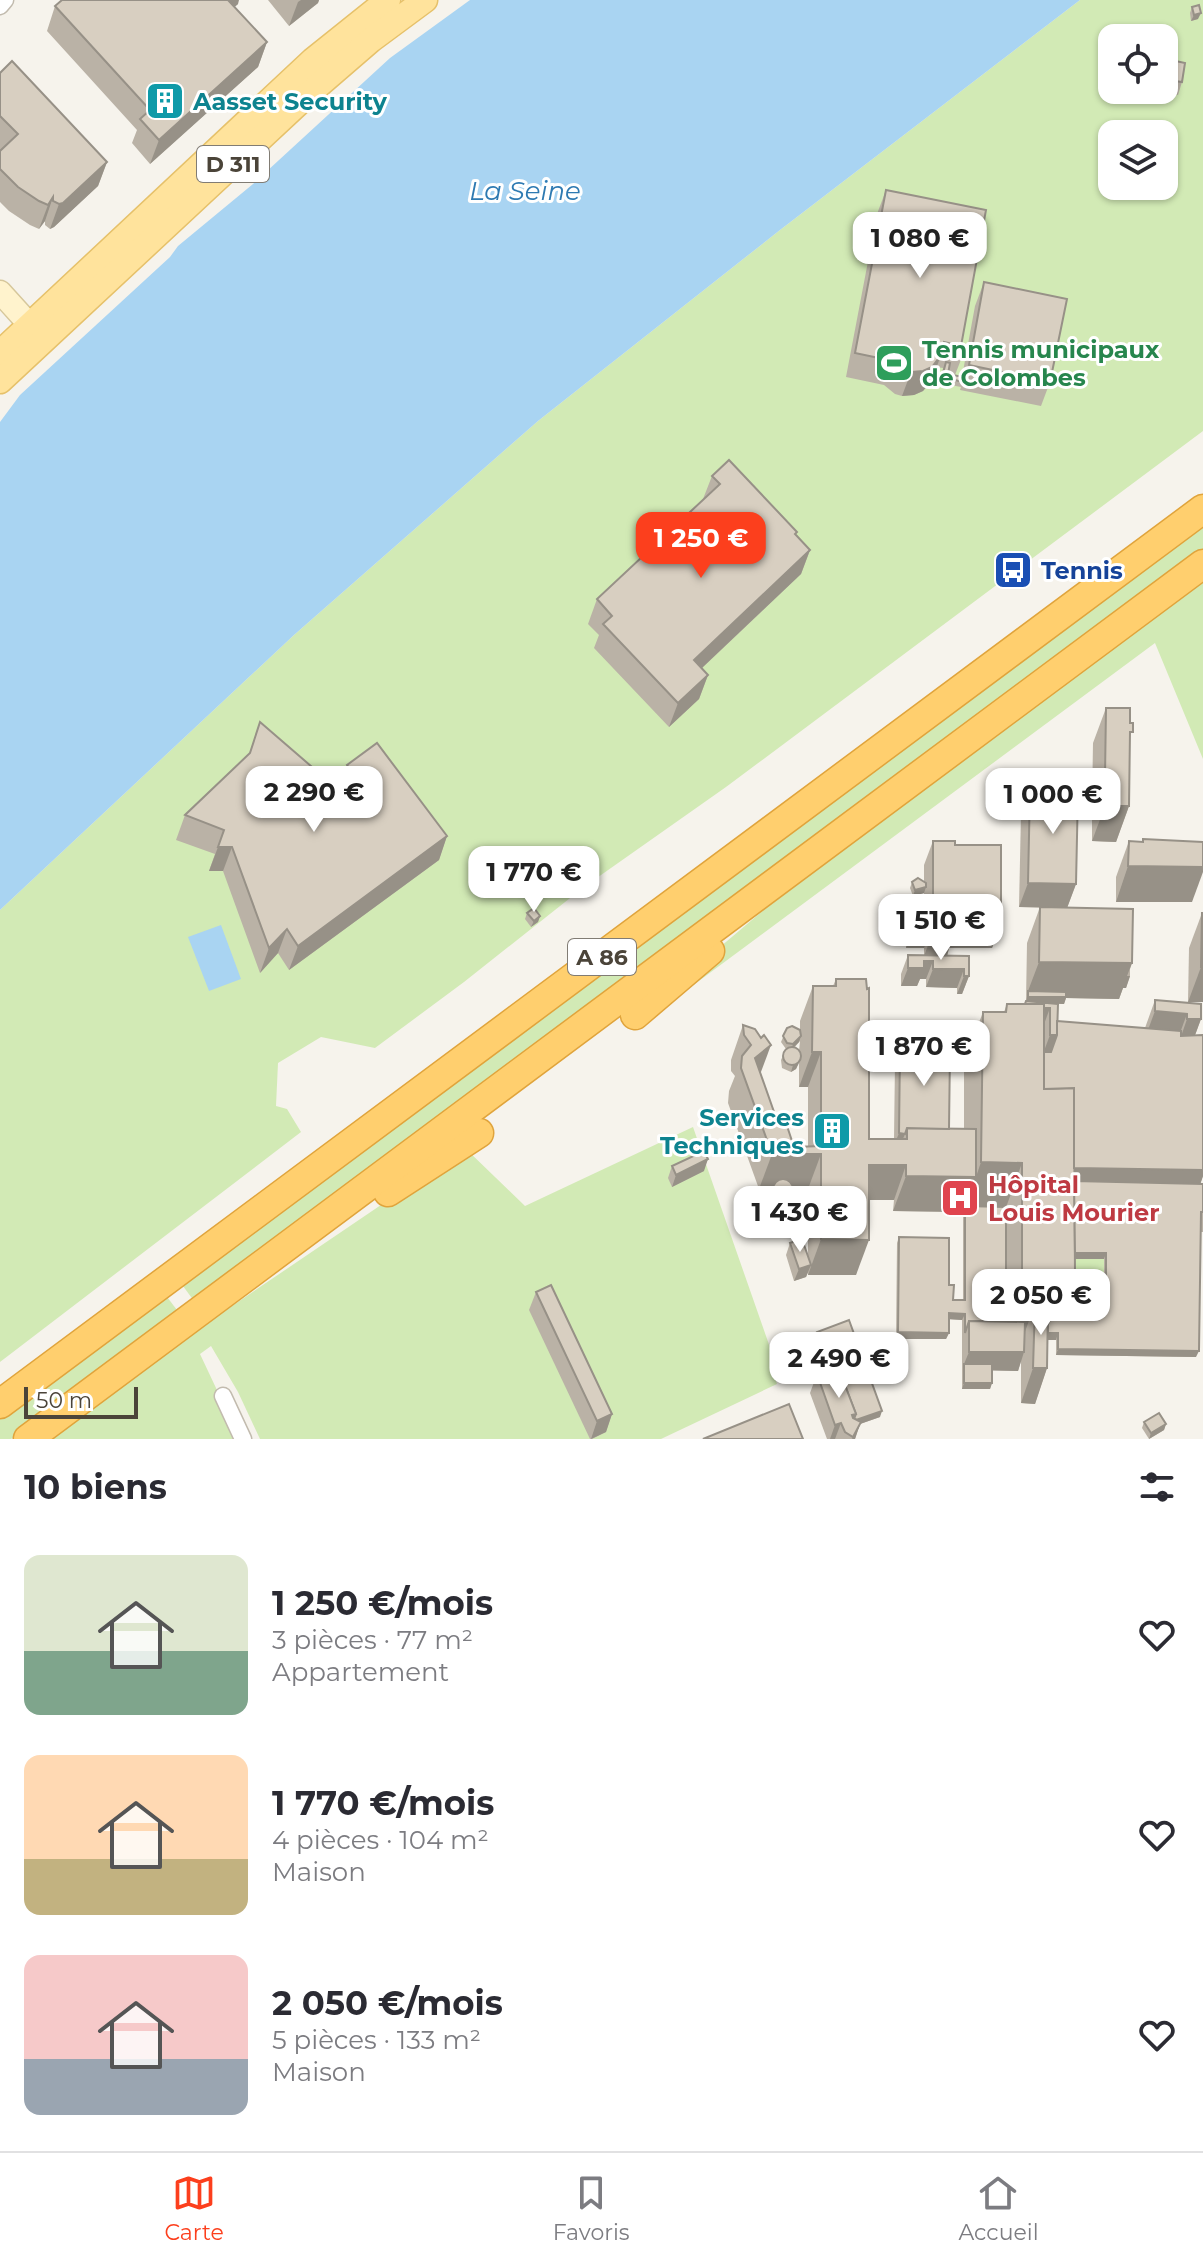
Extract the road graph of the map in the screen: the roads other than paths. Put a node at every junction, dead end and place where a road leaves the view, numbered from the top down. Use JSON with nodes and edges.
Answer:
{"nodes":[{"id":1,"x":5,"y":0,"type":"edge"},
{"id":2,"x":388,"y":0,"type":"edge"},
{"id":3,"x":425,"y":0,"type":"edge"},
{"id":4,"x":0,"y":6,"type":"edge"},
{"id":5,"x":0,"y":292,"type":"edge"},
{"id":6,"x":39,"y":332,"type":"junction"},
{"id":7,"x":6,"y":366,"type":"edge"},
{"id":8,"x":1203,"y":509,"type":"edge"},
{"id":9,"x":1203,"y":564,"type":"edge"},
{"id":10,"x":748,"y":902,"type":"junction"},
{"id":11,"x":635,"y":1015,"type":"dead end"},
{"id":12,"x":479,"y":1133,"type":"dead end"},
{"id":13,"x":304,"y":1234,"type":"junction"},
{"id":14,"x":223,"y":1396,"type":"dead end"},
{"id":15,"x":0,"y":1404,"type":"edge"},
{"id":16,"x":28,"y":1439,"type":"edge"},
{"id":17,"x":243,"y":1439,"type":"edge"}],
"edges":[{"from":1,"to":4,"type":"street"},
{"from":2,"to":6,"type":"main road","number":"D 311"},
{"from":3,"to":6,"type":"main road","number":"D 311"},
{"from":5,"to":6,"type":"street"},
{"from":6,"to":7,"type":"main road","number":"D 311"},
{"from":8,"to":15,"type":"highway","number":"A 86"},
{"from":9,"to":10,"type":"highway","number":"A 86"},
{"from":10,"to":11,"type":"highway"},
{"from":10,"to":13,"type":"highway","number":"A 86"},
{"from":12,"to":13,"type":"highway"},
{"from":13,"to":16,"type":"highway","number":"A 86"},
{"from":14,"to":17,"type":"street"}]}
